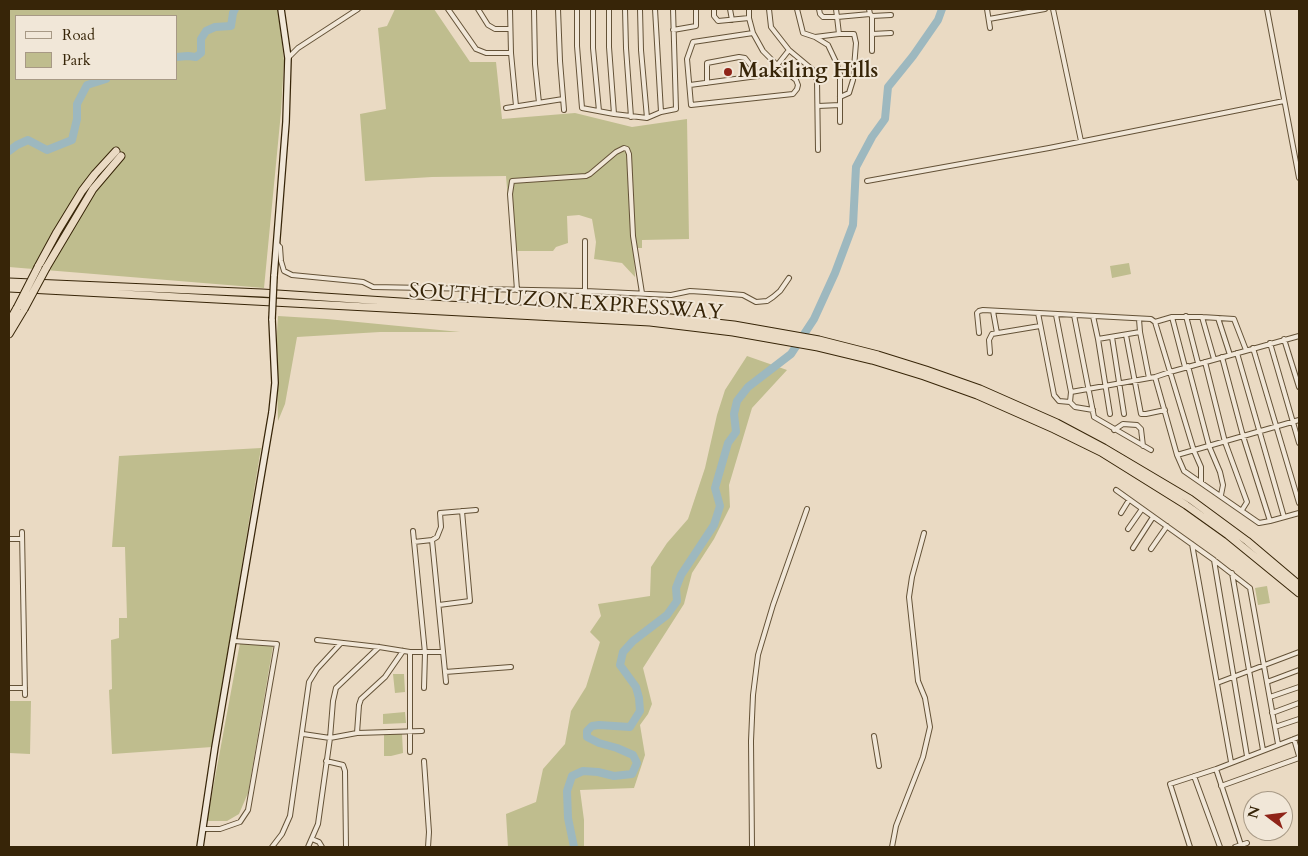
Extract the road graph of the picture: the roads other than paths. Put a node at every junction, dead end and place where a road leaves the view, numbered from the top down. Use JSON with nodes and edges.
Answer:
{"nodes":[{"id":1,"x":281,"y":9,"type":"edge"},
{"id":2,"x":358,"y":9,"type":"edge"},
{"id":3,"x":448,"y":9,"type":"edge"},
{"id":4,"x":478,"y":9,"type":"edge"},
{"id":5,"x":510,"y":9,"type":"edge"},
{"id":6,"x":534,"y":9,"type":"edge"},
{"id":7,"x":558,"y":9,"type":"edge"},
{"id":8,"x":577,"y":9,"type":"edge"},
{"id":9,"x":593,"y":9,"type":"edge"},
{"id":10,"x":609,"y":9,"type":"edge"},
{"id":11,"x":625,"y":9,"type":"edge"},
{"id":12,"x":640,"y":9,"type":"edge"},
{"id":13,"x":655,"y":9,"type":"edge"},
{"id":14,"x":673,"y":9,"type":"edge"},
{"id":15,"x":696,"y":9,"type":"edge"},
{"id":16,"x":714,"y":9,"type":"edge"},
{"id":17,"x":730,"y":9,"type":"edge"},
{"id":18,"x":749,"y":9,"type":"edge"},
{"id":19,"x":769,"y":9,"type":"edge"},
{"id":20,"x":797,"y":9,"type":"edge"},
{"id":21,"x":819,"y":9,"type":"edge"},
{"id":22,"x":836,"y":9,"type":"edge"},
{"id":23,"x":852,"y":9,"type":"edge"},
{"id":24,"x":869,"y":9,"type":"edge"},
{"id":25,"x":987,"y":9,"type":"edge"},
{"id":26,"x":1045,"y":9,"type":"edge"},
{"id":27,"x":1053,"y":9,"type":"edge"},
{"id":28,"x":1267,"y":9,"type":"edge"},
{"id":29,"x":853,"y":15,"type":"junction"},
{"id":30,"x":871,"y":15,"type":"junction"},
{"id":31,"x":837,"y":16,"type":"junction"},
{"id":32,"x":891,"y":16,"type":"dead end"},
{"id":33,"x":749,"y":18,"type":"junction"},
{"id":34,"x":989,"y":19,"type":"junction"},
{"id":35,"x":732,"y":20,"type":"junction"},
{"id":36,"x":990,"y":28,"type":"dead end"},
{"id":37,"x":510,"y":29,"type":"junction"},
{"id":38,"x":673,"y":30,"type":"junction"},
{"id":39,"x":753,"y":33,"type":"junction"},
{"id":40,"x":892,"y":33,"type":"dead end"},
{"id":41,"x":839,"y":34,"type":"junction"},
{"id":42,"x":872,"y":34,"type":"junction"},
{"id":43,"x":815,"y":37,"type":"junction"},
{"id":44,"x":789,"y":50,"type":"junction"},
{"id":45,"x":872,"y":52,"type":"dead end"},
{"id":46,"x":511,"y":53,"type":"junction"},
{"id":47,"x":288,"y":58,"type":"junction"},
{"id":48,"x":778,"y":66,"type":"junction"},
{"id":49,"x":759,"y":76,"type":"junction"},
{"id":50,"x":707,"y":83,"type":"junction"},
{"id":51,"x":690,"y":85,"type":"junction"},
{"id":52,"x":840,"y":97,"type":"junction"},
{"id":53,"x":563,"y":99,"type":"junction"},
{"id":54,"x":1284,"y":101,"type":"junction"},
{"id":55,"x":539,"y":103,"type":"junction"},
{"id":56,"x":840,"y":105,"type":"junction"},
{"id":57,"x":516,"y":106,"type":"junction"},
{"id":58,"x":818,"y":106,"type":"junction"},
{"id":59,"x":506,"y":108,"type":"dead end"},
{"id":60,"x":564,"y":110,"type":"dead end"},
{"id":61,"x":599,"y":111,"type":"junction"},
{"id":62,"x":661,"y":112,"type":"junction"},
{"id":63,"x":614,"y":114,"type":"junction"},
{"id":64,"x":631,"y":117,"type":"junction"},
{"id":65,"x":647,"y":118,"type":"junction"},
{"id":66,"x":840,"y":122,"type":"dead end"},
{"id":67,"x":1081,"y":142,"type":"junction"},
{"id":68,"x":818,"y":150,"type":"dead end"},
{"id":69,"x":119,"y":154,"type":"dead end"},
{"id":70,"x":1299,"y":178,"type":"edge"},
{"id":71,"x":867,"y":181,"type":"dead end"},
{"id":72,"x":585,"y":240,"type":"dead end"},
{"id":73,"x":277,"y":244,"type":"junction"},
{"id":74,"x":789,"y":278,"type":"dead end"},
{"id":75,"x":9,"y":282,"type":"edge"},
{"id":76,"x":9,"y":288,"type":"edge"},
{"id":77,"x":516,"y":290,"type":"junction"},
{"id":78,"x":585,"y":291,"type":"junction"},
{"id":79,"x":642,"y":293,"type":"junction"},
{"id":80,"x":20,"y":308,"type":"junction"},
{"id":81,"x":993,"y":311,"type":"junction"},
{"id":82,"x":1038,"y":313,"type":"junction"},
{"id":83,"x":1056,"y":315,"type":"junction"},
{"id":84,"x":1074,"y":315,"type":"junction"},
{"id":85,"x":1093,"y":316,"type":"junction"},
{"id":86,"x":1186,"y":316,"type":"junction"},
{"id":87,"x":1172,"y":317,"type":"junction"},
{"id":88,"x":1202,"y":317,"type":"junction"},
{"id":89,"x":1218,"y":318,"type":"junction"},
{"id":90,"x":1139,"y":319,"type":"junction"},
{"id":91,"x":9,"y":322,"type":"edge"},
{"id":92,"x":1155,"y":322,"type":"junction"},
{"id":93,"x":1040,"y":326,"type":"junction"},
{"id":94,"x":1140,"y":332,"type":"junction"},
{"id":95,"x":979,"y":333,"type":"dead end"},
{"id":96,"x":997,"y":333,"type":"junction"},
{"id":97,"x":9,"y":334,"type":"edge"},
{"id":98,"x":1126,"y":335,"type":"junction"},
{"id":99,"x":1299,"y":336,"type":"edge"},
{"id":100,"x":1112,"y":337,"type":"junction"},
{"id":101,"x":1098,"y":339,"type":"junction"},
{"id":102,"x":1284,"y":339,"type":"junction"},
{"id":103,"x":1270,"y":343,"type":"junction"},
{"id":104,"x":818,"y":344,"type":"junction"},
{"id":105,"x":1253,"y":348,"type":"junction"},
{"id":106,"x":1246,"y":350,"type":"junction"},
{"id":107,"x":990,"y":353,"type":"dead end"},
{"id":108,"x":1237,"y":353,"type":"junction"},
{"id":109,"x":1230,"y":355,"type":"junction"},
{"id":110,"x":1222,"y":357,"type":"junction"},
{"id":111,"x":1214,"y":359,"type":"junction"},
{"id":112,"x":1205,"y":362,"type":"junction"},
{"id":113,"x":1198,"y":364,"type":"junction"},
{"id":114,"x":1186,"y":367,"type":"junction"},
{"id":115,"x":1170,"y":372,"type":"junction"},
{"id":116,"x":1155,"y":377,"type":"junction"},
{"id":117,"x":1149,"y":378,"type":"junction"},
{"id":118,"x":1134,"y":381,"type":"junction"},
{"id":119,"x":1119,"y":384,"type":"junction"},
{"id":120,"x":1105,"y":387,"type":"junction"},
{"id":121,"x":1299,"y":387,"type":"edge"},
{"id":122,"x":1089,"y":389,"type":"junction"},
{"id":123,"x":1071,"y":392,"type":"junction"},
{"id":124,"x":1070,"y":402,"type":"junction"},
{"id":125,"x":1093,"y":410,"type":"junction"},
{"id":126,"x":1165,"y":410,"type":"junction"},
{"id":127,"x":1110,"y":414,"type":"dead end"},
{"id":128,"x":1124,"y":414,"type":"dead end"},
{"id":129,"x":1299,"y":420,"type":"edge"},
{"id":130,"x":1293,"y":422,"type":"junction"},
{"id":131,"x":1276,"y":426,"type":"junction"},
{"id":132,"x":1114,"y":430,"type":"junction"},
{"id":133,"x":1260,"y":431,"type":"junction"},
{"id":134,"x":1243,"y":436,"type":"junction"},
{"id":135,"x":1225,"y":442,"type":"junction"},
{"id":136,"x":1299,"y":443,"type":"edge"},
{"id":137,"x":1143,"y":446,"type":"junction"},
{"id":138,"x":1209,"y":446,"type":"junction"},
{"id":139,"x":1151,"y":450,"type":"dead end"},
{"id":140,"x":1194,"y":450,"type":"junction"},
{"id":141,"x":1177,"y":455,"type":"junction"},
{"id":142,"x":1202,"y":482,"type":"junction"},
{"id":143,"x":1116,"y":490,"type":"dead end"},
{"id":144,"x":1220,"y":496,"type":"junction"},
{"id":145,"x":1129,"y":500,"type":"junction"},
{"id":146,"x":1299,"y":503,"type":"edge"},
{"id":147,"x":807,"y":509,"type":"dead end"},
{"id":148,"x":1142,"y":509,"type":"junction"},
{"id":149,"x":476,"y":510,"type":"dead end"},
{"id":150,"x":1242,"y":510,"type":"junction"},
{"id":151,"x":462,"y":511,"type":"junction"},
{"id":152,"x":1299,"y":512,"type":"edge"},
{"id":153,"x":1121,"y":513,"type":"dead end"},
{"id":154,"x":1153,"y":517,"type":"junction"},
{"id":155,"x":1284,"y":517,"type":"junction"},
{"id":156,"x":1270,"y":521,"type":"junction"},
{"id":157,"x":1167,"y":526,"type":"junction"},
{"id":158,"x":1128,"y":529,"type":"dead end"},
{"id":159,"x":413,"y":531,"type":"dead end"},
{"id":160,"x":22,"y":532,"type":"dead end"},
{"id":161,"x":924,"y":533,"type":"dead end"},
{"id":162,"x":9,"y":539,"type":"edge"},
{"id":163,"x":22,"y":539,"type":"junction"},
{"id":164,"x":432,"y":540,"type":"junction"},
{"id":165,"x":414,"y":542,"type":"junction"},
{"id":166,"x":1192,"y":544,"type":"junction"},
{"id":167,"x":1133,"y":548,"type":"dead end"},
{"id":168,"x":1151,"y":549,"type":"dead end"},
{"id":169,"x":1214,"y":560,"type":"junction"},
{"id":170,"x":1232,"y":572,"type":"junction"},
{"id":171,"x":1299,"y":585,"type":"edge"},
{"id":172,"x":1299,"y":593,"type":"edge"},
{"id":173,"x":439,"y":605,"type":"junction"},
{"id":174,"x":317,"y":640,"type":"dead end"},
{"id":175,"x":234,"y":641,"type":"junction"},
{"id":176,"x":341,"y":642,"type":"junction"},
{"id":177,"x":379,"y":647,"type":"junction"},
{"id":178,"x":402,"y":651,"type":"junction"},
{"id":179,"x":410,"y":652,"type":"junction"},
{"id":180,"x":443,"y":652,"type":"junction"},
{"id":181,"x":1299,"y":652,"type":"edge"},
{"id":182,"x":425,"y":653,"type":"junction"},
{"id":183,"x":1264,"y":665,"type":"junction"},
{"id":184,"x":511,"y":667,"type":"dead end"},
{"id":185,"x":1299,"y":670,"type":"edge"},
{"id":186,"x":1249,"y":671,"type":"junction"},
{"id":187,"x":444,"y":672,"type":"junction"},
{"id":188,"x":1234,"y":676,"type":"junction"},
{"id":189,"x":446,"y":682,"type":"dead end"},
{"id":190,"x":1267,"y":682,"type":"junction"},
{"id":191,"x":1217,"y":683,"type":"junction"},
{"id":192,"x":1299,"y":687,"type":"edge"},
{"id":193,"x":9,"y":688,"type":"edge"},
{"id":194,"x":24,"y":688,"type":"junction"},
{"id":195,"x":424,"y":688,"type":"dead end"},
{"id":196,"x":25,"y":695,"type":"dead end"},
{"id":197,"x":1270,"y":697,"type":"junction"},
{"id":198,"x":1299,"y":703,"type":"edge"},
{"id":199,"x":1272,"y":713,"type":"junction"},
{"id":200,"x":1299,"y":719,"type":"edge"},
{"id":201,"x":1275,"y":727,"type":"junction"},
{"id":202,"x":422,"y":730,"type":"dead end"},
{"id":203,"x":410,"y":731,"type":"junction"},
{"id":204,"x":357,"y":733,"type":"junction"},
{"id":205,"x":303,"y":734,"type":"junction"},
{"id":206,"x":874,"y":736,"type":"dead end"},
{"id":207,"x":330,"y":738,"type":"junction"},
{"id":208,"x":1299,"y":738,"type":"edge"},
{"id":209,"x":1294,"y":740,"type":"junction"},
{"id":210,"x":1278,"y":744,"type":"junction"},
{"id":211,"x":1262,"y":750,"type":"junction"},
{"id":212,"x":410,"y":752,"type":"dead end"},
{"id":213,"x":1247,"y":756,"type":"junction"},
{"id":214,"x":1299,"y":757,"type":"edge"},
{"id":215,"x":326,"y":761,"type":"junction"},
{"id":216,"x":424,"y":761,"type":"dead end"},
{"id":217,"x":1231,"y":762,"type":"junction"},
{"id":218,"x":879,"y":766,"type":"dead end"},
{"id":219,"x":1216,"y":769,"type":"junction"},
{"id":220,"x":1194,"y":776,"type":"junction"},
{"id":221,"x":1221,"y":786,"type":"junction"},
{"id":222,"x":203,"y":829,"type":"junction"},
{"id":223,"x":312,"y":840,"type":"junction"},
{"id":224,"x":1247,"y":843,"type":"dead end"},
{"id":225,"x":1240,"y":845,"type":"junction"},
{"id":226,"x":200,"y":847,"type":"edge"},
{"id":227,"x":272,"y":847,"type":"edge"},
{"id":228,"x":308,"y":847,"type":"edge"},
{"id":229,"x":322,"y":847,"type":"edge"},
{"id":230,"x":346,"y":847,"type":"edge"},
{"id":231,"x":428,"y":847,"type":"edge"},
{"id":232,"x":752,"y":847,"type":"edge"},
{"id":233,"x":892,"y":847,"type":"edge"},
{"id":234,"x":1190,"y":847,"type":"edge"},
{"id":235,"x":1220,"y":847,"type":"edge"},
{"id":236,"x":1235,"y":847,"type":"edge"}],
"edges":[{"from":1,"to":47,"type":"street"},
{"from":2,"to":47,"type":"street"},
{"from":3,"to":46,"type":"street"},
{"from":4,"to":37,"type":"street"},
{"from":5,"to":37,"type":"street"},
{"from":6,"to":55,"type":"street"},
{"from":7,"to":53,"type":"street"},
{"from":8,"to":61,"type":"street"},
{"from":9,"to":61,"type":"street"},
{"from":10,"to":63,"type":"street"},
{"from":11,"to":64,"type":"street"},
{"from":12,"to":65,"type":"street"},
{"from":13,"to":62,"type":"street"},
{"from":14,"to":38,"type":"street"},
{"from":15,"to":38,"type":"street"},
{"from":16,"to":35,"type":"street"},
{"from":17,"to":35,"type":"street"},
{"from":18,"to":33,"type":"street"},
{"from":19,"to":44,"type":"street"},
{"from":20,"to":43,"type":"street"},
{"from":21,"to":31,"type":"street"},
{"from":22,"to":31,"type":"street"},
{"from":23,"to":29,"type":"street"},
{"from":24,"to":30,"type":"street"},
{"from":25,"to":34,"type":"street"},
{"from":26,"to":34,"type":"street"},
{"from":27,"to":67,"type":"street"},
{"from":28,"to":54,"type":"street"},
{"from":29,"to":30,"type":"street"},
{"from":29,"to":31,"type":"street"},
{"from":30,"to":32,"type":"street"},
{"from":30,"to":42,"type":"street"},
{"from":31,"to":41,"type":"street"},
{"from":33,"to":35,"type":"street"},
{"from":33,"to":39,"type":"street"},
{"from":34,"to":36,"type":"street"},
{"from":37,"to":46,"type":"street"},
{"from":38,"to":62,"type":"street"},
{"from":39,"to":48,"type":"street"},
{"from":39,"to":51,"type":"street"},
{"from":40,"to":42,"type":"street"},
{"from":41,"to":43,"type":"street"},
{"from":41,"to":52,"type":"street"},
{"from":42,"to":45,"type":"street"},
{"from":43,"to":52,"type":"street"},
{"from":44,"to":48,"type":"street"},
{"from":44,"to":58,"type":"street"},
{"from":46,"to":57,"type":"street"},
{"from":47,"to":73,"type":"street"},
{"from":48,"to":49,"type":"street"},
{"from":48,"to":51,"type":"street"},
{"from":49,"to":50,"type":"street"},
{"from":49,"to":50,"type":"street"},
{"from":50,"to":51,"type":"street"},
{"from":52,"to":56,"type":"street"},
{"from":53,"to":55,"type":"street"},
{"from":53,"to":60,"type":"street"},
{"from":54,"to":67,"type":"street"},
{"from":54,"to":70,"type":"street"},
{"from":55,"to":57,"type":"street"},
{"from":56,"to":58,"type":"street"},
{"from":56,"to":66,"type":"street"},
{"from":57,"to":59,"type":"street"},
{"from":58,"to":68,"type":"street"},
{"from":61,"to":63,"type":"street"},
{"from":62,"to":65,"type":"street"},
{"from":63,"to":64,"type":"street"},
{"from":64,"to":65,"type":"street"},
{"from":67,"to":71,"type":"street"},
{"from":69,"to":80,"type":"highway","bridge":true},
{"from":72,"to":78,"type":"street"},
{"from":73,"to":77,"type":"street"},
{"from":73,"to":175,"type":"street","bridge":true},
{"from":74,"to":79,"type":"street"},
{"from":75,"to":104,"type":"highway","name":"SOUTH LUZON EXPRESSWAY"},
{"from":76,"to":104,"type":"highway","name":"SOUTH LUZON EXPRESSWAY"},
{"from":77,"to":78,"type":"street"},
{"from":77,"to":79,"type":"street"},
{"from":78,"to":79,"type":"street"},
{"from":80,"to":91,"type":"highway"},
{"from":80,"to":97,"type":"highway"},
{"from":81,"to":82,"type":"street"},
{"from":81,"to":95,"type":"street"},
{"from":81,"to":96,"type":"street"},
{"from":82,"to":83,"type":"street"},
{"from":82,"to":93,"type":"street"},
{"from":83,"to":84,"type":"street"},
{"from":83,"to":123,"type":"street"},
{"from":84,"to":85,"type":"street"},
{"from":84,"to":122,"type":"street"},
{"from":85,"to":90,"type":"street"},
{"from":85,"to":101,"type":"street"},
{"from":86,"to":87,"type":"street"},
{"from":86,"to":88,"type":"street"},
{"from":86,"to":113,"type":"street"},
{"from":87,"to":92,"type":"street"},
{"from":87,"to":114,"type":"street"},
{"from":88,"to":89,"type":"street"},
{"from":88,"to":111,"type":"street"},
{"from":89,"to":106,"type":"street"},
{"from":89,"to":109,"type":"street"},
{"from":90,"to":92,"type":"street"},
{"from":90,"to":94,"type":"street"},
{"from":92,"to":115,"type":"street"},
{"from":93,"to":96,"type":"street"},
{"from":93,"to":124,"type":"street"},
{"from":94,"to":98,"type":"street"},
{"from":94,"to":117,"type":"street"},
{"from":96,"to":107,"type":"street"},
{"from":98,"to":100,"type":"street"},
{"from":98,"to":118,"type":"street"},
{"from":99,"to":102,"type":"street"},
{"from":100,"to":101,"type":"street"},
{"from":100,"to":119,"type":"street"},
{"from":101,"to":120,"type":"street"},
{"from":102,"to":103,"type":"street"},
{"from":102,"to":121,"type":"street"},
{"from":103,"to":105,"type":"street"},
{"from":103,"to":130,"type":"street"},
{"from":104,"to":171,"type":"highway","name":"SOUTH LUZON EXPRESSWAY"},
{"from":104,"to":172,"type":"highway","name":"SOUTH LUZON EXPRESSWAY"},
{"from":105,"to":106,"type":"street"},
{"from":105,"to":131,"type":"street"},
{"from":106,"to":108,"type":"street"},
{"from":108,"to":109,"type":"street"},
{"from":108,"to":133,"type":"street"},
{"from":109,"to":110,"type":"street"},
{"from":110,"to":111,"type":"street"},
{"from":110,"to":134,"type":"street"},
{"from":111,"to":112,"type":"street"},
{"from":112,"to":113,"type":"street"},
{"from":112,"to":135,"type":"street"},
{"from":113,"to":114,"type":"street"},
{"from":114,"to":115,"type":"street"},
{"from":114,"to":138,"type":"street"},
{"from":115,"to":116,"type":"street"},
{"from":115,"to":140,"type":"street"},
{"from":116,"to":117,"type":"street"},
{"from":116,"to":126,"type":"street"},
{"from":117,"to":118,"type":"street"},
{"from":118,"to":119,"type":"street"},
{"from":118,"to":126,"type":"street"},
{"from":119,"to":120,"type":"street"},
{"from":119,"to":128,"type":"street"},
{"from":120,"to":122,"type":"street"},
{"from":120,"to":127,"type":"street"},
{"from":122,"to":123,"type":"street"},
{"from":122,"to":125,"type":"street"},
{"from":123,"to":124,"type":"street"},
{"from":124,"to":125,"type":"street"},
{"from":125,"to":132,"type":"street"},
{"from":126,"to":141,"type":"street"},
{"from":129,"to":130,"type":"street"},
{"from":130,"to":131,"type":"street"},
{"from":130,"to":136,"type":"street"},
{"from":131,"to":133,"type":"street"},
{"from":131,"to":146,"type":"street"},
{"from":132,"to":137,"type":"street"},
{"from":132,"to":137,"type":"street"},
{"from":133,"to":134,"type":"street"},
{"from":133,"to":155,"type":"street"},
{"from":134,"to":135,"type":"street"},
{"from":134,"to":156,"type":"street"},
{"from":135,"to":138,"type":"street"},
{"from":135,"to":150,"type":"street"},
{"from":137,"to":139,"type":"street"},
{"from":138,"to":140,"type":"street"},
{"from":138,"to":144,"type":"street"},
{"from":140,"to":141,"type":"street"},
{"from":140,"to":142,"type":"street"},
{"from":141,"to":142,"type":"street"},
{"from":142,"to":144,"type":"street"},
{"from":143,"to":145,"type":"street"},
{"from":144,"to":150,"type":"street"},
{"from":145,"to":148,"type":"street"},
{"from":145,"to":153,"type":"street"},
{"from":147,"to":232,"type":"street"},
{"from":148,"to":154,"type":"street"},
{"from":148,"to":158,"type":"street"},
{"from":149,"to":151,"type":"street"},
{"from":150,"to":156,"type":"street"},
{"from":151,"to":164,"type":"street"},
{"from":151,"to":173,"type":"street"},
{"from":152,"to":155,"type":"street"},
{"from":154,"to":157,"type":"street"},
{"from":154,"to":167,"type":"street"},
{"from":155,"to":156,"type":"street"},
{"from":157,"to":166,"type":"street"},
{"from":157,"to":168,"type":"street"},
{"from":159,"to":165,"type":"street"},
{"from":160,"to":163,"type":"street"},
{"from":161,"to":233,"type":"street"},
{"from":162,"to":163,"type":"street"},
{"from":163,"to":194,"type":"street"},
{"from":164,"to":165,"type":"street"},
{"from":164,"to":173,"type":"street"},
{"from":165,"to":182,"type":"street"},
{"from":166,"to":169,"type":"street"},
{"from":166,"to":191,"type":"street"},
{"from":169,"to":170,"type":"street"},
{"from":169,"to":188,"type":"street"},
{"from":170,"to":183,"type":"street"},
{"from":170,"to":186,"type":"street"},
{"from":173,"to":180,"type":"street"},
{"from":174,"to":176,"type":"street"},
{"from":175,"to":222,"type":"street"},
{"from":175,"to":222,"type":"street"},
{"from":176,"to":177,"type":"street"},
{"from":176,"to":205,"type":"street"},
{"from":177,"to":178,"type":"street"},
{"from":177,"to":207,"type":"street"},
{"from":178,"to":179,"type":"street"},
{"from":178,"to":204,"type":"street"},
{"from":179,"to":182,"type":"street"},
{"from":179,"to":203,"type":"street"},
{"from":180,"to":182,"type":"street"},
{"from":180,"to":187,"type":"street"},
{"from":181,"to":183,"type":"street"},
{"from":182,"to":195,"type":"street"},
{"from":183,"to":186,"type":"street"},
{"from":183,"to":190,"type":"street"},
{"from":184,"to":187,"type":"street"},
{"from":185,"to":190,"type":"street"},
{"from":186,"to":188,"type":"street"},
{"from":186,"to":211,"type":"street"},
{"from":187,"to":189,"type":"street"},
{"from":188,"to":191,"type":"street"},
{"from":188,"to":213,"type":"street"},
{"from":190,"to":197,"type":"street"},
{"from":191,"to":217,"type":"street"},
{"from":192,"to":197,"type":"street"},
{"from":193,"to":194,"type":"street"},
{"from":194,"to":196,"type":"street"},
{"from":197,"to":199,"type":"street"},
{"from":198,"to":199,"type":"street"},
{"from":199,"to":201,"type":"street"},
{"from":200,"to":201,"type":"street"},
{"from":201,"to":210,"type":"street"},
{"from":202,"to":203,"type":"street"},
{"from":203,"to":204,"type":"street"},
{"from":203,"to":212,"type":"street"},
{"from":204,"to":207,"type":"street"},
{"from":205,"to":207,"type":"street"},
{"from":205,"to":227,"type":"street"},
{"from":206,"to":218,"type":"street"},
{"from":207,"to":215,"type":"street"},
{"from":208,"to":209,"type":"street"},
{"from":209,"to":210,"type":"street"},
{"from":209,"to":214,"type":"street"},
{"from":210,"to":211,"type":"street"},
{"from":211,"to":213,"type":"street"},
{"from":213,"to":217,"type":"street"},
{"from":214,"to":221,"type":"street"},
{"from":215,"to":223,"type":"street"},
{"from":215,"to":230,"type":"street"},
{"from":216,"to":231,"type":"street"},
{"from":217,"to":219,"type":"street"},
{"from":219,"to":220,"type":"street"},
{"from":219,"to":221,"type":"street"},
{"from":220,"to":234,"type":"street"},
{"from":220,"to":235,"type":"street"},
{"from":221,"to":225,"type":"street"},
{"from":222,"to":226,"type":"street"},
{"from":223,"to":228,"type":"street"},
{"from":223,"to":229,"type":"street"},
{"from":224,"to":225,"type":"street"},
{"from":225,"to":236,"type":"street"}]}
